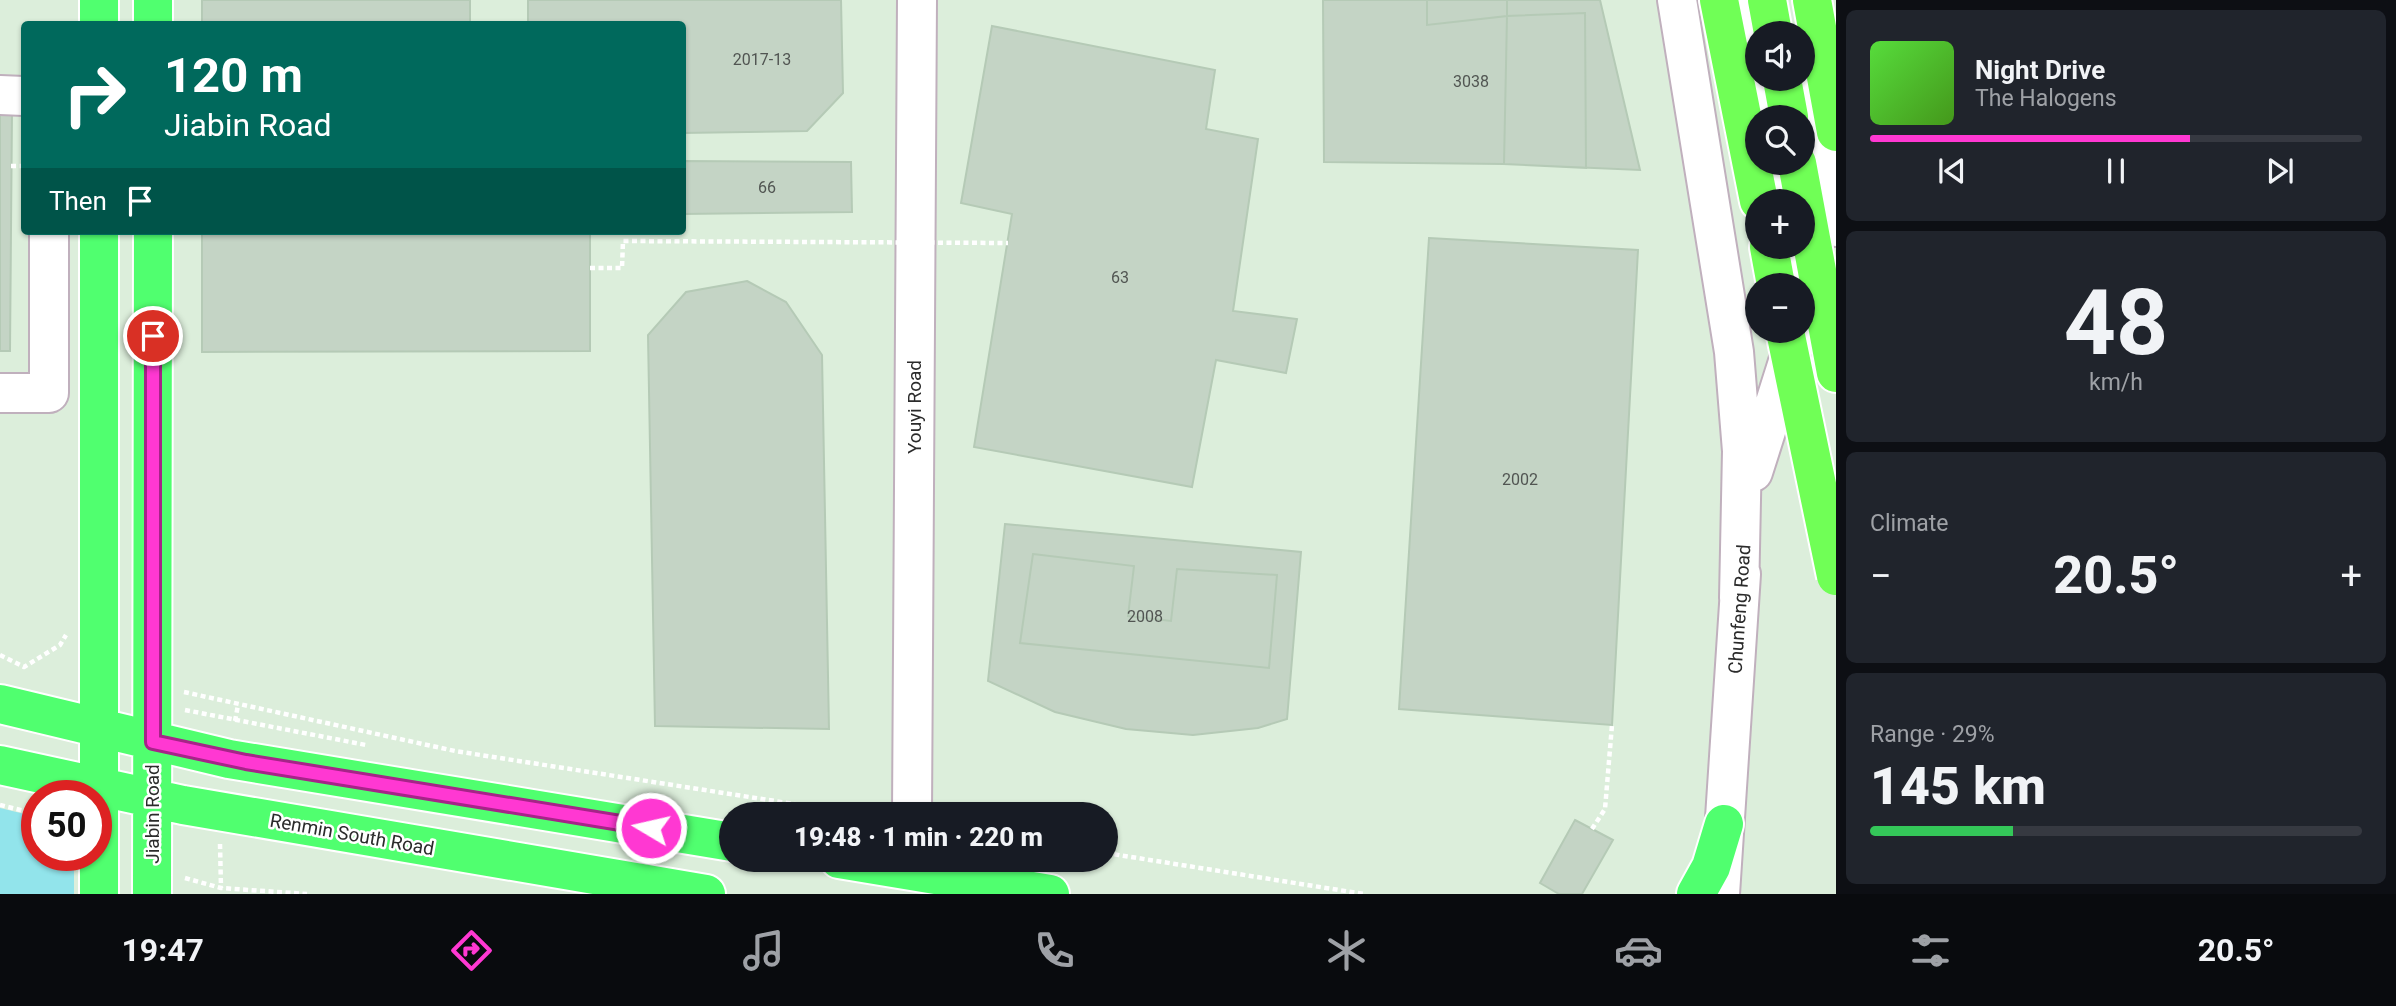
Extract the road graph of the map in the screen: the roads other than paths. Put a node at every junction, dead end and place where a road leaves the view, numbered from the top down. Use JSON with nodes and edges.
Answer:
{"nodes":[{"id":1,"x":99,"y":0,"type":"edge"},
{"id":2,"x":153,"y":0,"type":"edge"},
{"id":3,"x":916,"y":0,"type":"edge"},
{"id":4,"x":1677,"y":0,"type":"edge"},
{"id":5,"x":1718,"y":0,"type":"edge"},
{"id":6,"x":1742,"y":0,"type":"edge"},
{"id":7,"x":1767,"y":0,"type":"edge"},
{"id":8,"x":1798,"y":0,"type":"edge"},
{"id":9,"x":1812,"y":0,"type":"edge"},
{"id":10,"x":99,"y":21,"type":"edge"},
{"id":11,"x":153,"y":21,"type":"edge"},
{"id":12,"x":1746,"y":21,"type":"edge"},
{"id":13,"x":1771,"y":21,"type":"edge"},
{"id":14,"x":0,"y":95,"type":"edge"},
{"id":15,"x":21,"y":96,"type":"edge"},
{"id":16,"x":1836,"y":132,"type":"edge"},
{"id":17,"x":1799,"y":175,"type":"edge"},
{"id":18,"x":1757,"y":189,"type":"edge"},
{"id":19,"x":1836,"y":228,"type":"edge"},
{"id":20,"x":49,"y":235,"type":"edge"},
{"id":21,"x":99,"y":235,"type":"edge"},
{"id":22,"x":153,"y":235,"type":"edge"},
{"id":23,"x":1788,"y":343,"type":"edge"},
{"id":24,"x":1794,"y":343,"type":"edge"},
{"id":25,"x":1836,"y":373,"type":"edge"},
{"id":26,"x":0,"y":393,"type":"edge"},
{"id":27,"x":1836,"y":576,"type":"edge"},
{"id":28,"x":1739,"y":598,"type":"junction"},
{"id":29,"x":0,"y":704,"type":"edge"},
{"id":30,"x":99,"y":729,"type":"junction"},
{"id":31,"x":153,"y":742,"type":"junction"},
{"id":32,"x":0,"y":765,"type":"edge"},
{"id":33,"x":65,"y":780,"type":"edge"},
{"id":34,"x":99,"y":780,"type":"edge"},
{"id":35,"x":112,"y":791,"type":"edge"},
{"id":36,"x":152,"y":800,"type":"junction"},
{"id":37,"x":912,"y":802,"type":"edge"},
{"id":38,"x":719,"y":823,"type":"edge"},
{"id":39,"x":1724,"y":824,"type":"junction"},
{"id":40,"x":99,"y":871,"type":"edge"},
{"id":41,"x":946,"y":872,"type":"edge"},
{"id":42,"x":152,"y":881,"type":"edge"},
{"id":43,"x":99,"y":894,"type":"edge"},
{"id":44,"x":706,"y":894,"type":"edge"},
{"id":45,"x":1051,"y":894,"type":"edge"},
{"id":46,"x":1696,"y":894,"type":"edge"},
{"id":47,"x":1720,"y":894,"type":"edge"}],
"edges":[{"from":1,"to":10,"type":"main road"},
{"from":2,"to":11,"type":"main road"},
{"from":3,"to":37,"type":"street","name":"Youyi Road"},
{"from":4,"to":28,"type":"street"},
{"from":5,"to":18,"type":"highway"},
{"from":6,"to":12,"type":"street"},
{"from":7,"to":13,"type":"highway"},
{"from":8,"to":19,"type":"street"},
{"from":9,"to":16,"type":"highway"},
{"from":14,"to":15,"type":"street"},
{"from":17,"to":25,"type":"highway"},
{"from":20,"to":26,"type":"street"},
{"from":21,"to":30,"type":"main road"},
{"from":22,"to":31,"type":"main road","name":"Jiabin Road"},
{"from":23,"to":27,"type":"highway","bridge":true},
{"from":24,"to":28,"type":"street","name":"Chunfeng Road"},
{"from":28,"to":39,"type":"street","name":"Chunfeng Road"},
{"from":29,"to":30,"type":"main road"},
{"from":30,"to":31,"type":"main road"},
{"from":30,"to":34,"type":"main road"},
{"from":31,"to":36,"type":"main road","name":"Jiabin Road"},
{"from":31,"to":38,"type":"main road"},
{"from":32,"to":33,"type":"main road","name":"Renmin South Road"},
{"from":35,"to":36,"type":"main road","name":"Renmin South Road"},
{"from":36,"to":42,"type":"main road","name":"Jiabin Road"},
{"from":36,"to":44,"type":"main road","name":"Renmin South Road"},
{"from":39,"to":46,"type":"main road"},
{"from":39,"to":47,"type":"street","name":"Chunfeng Road"},
{"from":40,"to":43,"type":"main road"},
{"from":41,"to":45,"type":"main road"}]}
